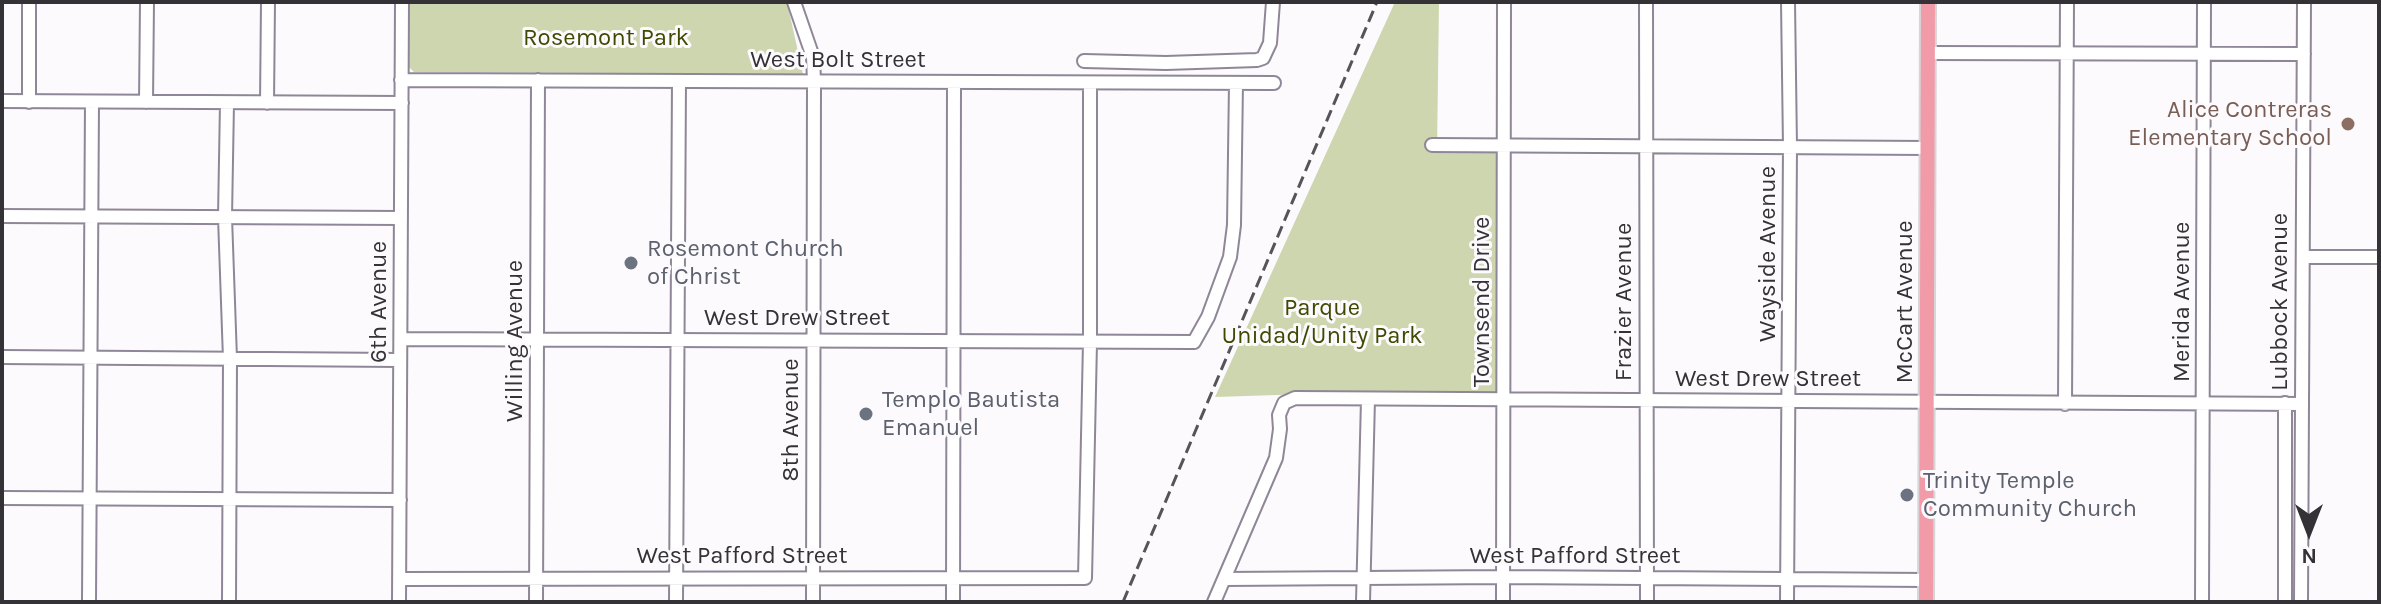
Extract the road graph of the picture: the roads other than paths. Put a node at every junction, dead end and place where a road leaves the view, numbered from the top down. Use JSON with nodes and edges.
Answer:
{"nodes":[{"id":1,"x":29,"y":2,"type":"edge"},
{"id":2,"x":147,"y":2,"type":"edge"},
{"id":3,"x":268,"y":2,"type":"edge"},
{"id":4,"x":402,"y":2,"type":"edge"},
{"id":5,"x":794,"y":2,"type":"edge"},
{"id":6,"x":1273,"y":2,"type":"edge"},
{"id":7,"x":1504,"y":2,"type":"edge"},
{"id":8,"x":1646,"y":2,"type":"edge"},
{"id":9,"x":1788,"y":2,"type":"edge"},
{"id":10,"x":1928,"y":2,"type":"edge"},
{"id":11,"x":2067,"y":2,"type":"edge"},
{"id":12,"x":2204,"y":2,"type":"edge"},
{"id":13,"x":2304,"y":2,"type":"edge"},
{"id":14,"x":1928,"y":53,"type":"junction"},
{"id":15,"x":2067,"y":54,"type":"junction"},
{"id":16,"x":2204,"y":54,"type":"junction"},
{"id":17,"x":2304,"y":54,"type":"junction"},
{"id":18,"x":1084,"y":61,"type":"dead end"},
{"id":19,"x":401,"y":80,"type":"junction"},
{"id":20,"x":538,"y":80,"type":"junction"},
{"id":21,"x":679,"y":81,"type":"junction"},
{"id":22,"x":814,"y":81,"type":"junction"},
{"id":23,"x":954,"y":82,"type":"junction"},
{"id":24,"x":1090,"y":83,"type":"junction"},
{"id":25,"x":1236,"y":83,"type":"junction"},
{"id":26,"x":1274,"y":83,"type":"dead end"},
{"id":27,"x":2,"y":101,"type":"edge"},
{"id":28,"x":29,"y":102,"type":"junction"},
{"id":29,"x":92,"y":102,"type":"junction"},
{"id":30,"x":146,"y":102,"type":"junction"},
{"id":31,"x":227,"y":103,"type":"junction"},
{"id":32,"x":267,"y":103,"type":"junction"},
{"id":33,"x":402,"y":103,"type":"junction"},
{"id":34,"x":1432,"y":145,"type":"dead end"},
{"id":35,"x":1504,"y":145,"type":"junction"},
{"id":36,"x":1645,"y":146,"type":"junction"},
{"id":37,"x":1790,"y":147,"type":"junction"},
{"id":38,"x":1928,"y":148,"type":"junction"},
{"id":39,"x":2,"y":216,"type":"edge"},
{"id":40,"x":92,"y":217,"type":"junction"},
{"id":41,"x":225,"y":217,"type":"junction"},
{"id":42,"x":401,"y":218,"type":"junction"},
{"id":43,"x":2303,"y":257,"type":"junction"},
{"id":44,"x":2379,"y":257,"type":"edge"},
{"id":45,"x":401,"y":339,"type":"junction"},
{"id":46,"x":537,"y":339,"type":"junction"},
{"id":47,"x":677,"y":340,"type":"junction"},
{"id":48,"x":814,"y":340,"type":"junction"},
{"id":49,"x":953,"y":341,"type":"junction"},
{"id":50,"x":1090,"y":342,"type":"junction"},
{"id":51,"x":2,"y":357,"type":"edge"},
{"id":52,"x":91,"y":358,"type":"junction"},
{"id":53,"x":230,"y":359,"type":"junction"},
{"id":54,"x":400,"y":360,"type":"junction"},
{"id":55,"x":1368,"y":399,"type":"junction"},
{"id":56,"x":1504,"y":399,"type":"junction"},
{"id":57,"x":1647,"y":401,"type":"junction"},
{"id":58,"x":1789,"y":401,"type":"junction"},
{"id":59,"x":1927,"y":403,"type":"junction"},
{"id":60,"x":2204,"y":403,"type":"junction"},
{"id":61,"x":2285,"y":403,"type":"junction"},
{"id":62,"x":2065,"y":404,"type":"junction"},
{"id":63,"x":2302,"y":404,"type":"junction"},
{"id":64,"x":2,"y":498,"type":"edge"},
{"id":65,"x":90,"y":499,"type":"junction"},
{"id":66,"x":229,"y":499,"type":"junction"},
{"id":67,"x":400,"y":500,"type":"junction"},
{"id":68,"x":1503,"y":577,"type":"junction"},
{"id":69,"x":813,"y":578,"type":"junction"},
{"id":70,"x":953,"y":578,"type":"junction"},
{"id":71,"x":1787,"y":578,"type":"junction"},
{"id":72,"x":399,"y":579,"type":"junction"},
{"id":73,"x":536,"y":579,"type":"junction"},
{"id":74,"x":676,"y":579,"type":"junction"},
{"id":75,"x":1224,"y":579,"type":"junction"},
{"id":76,"x":1364,"y":580,"type":"junction"},
{"id":77,"x":1647,"y":580,"type":"junction"},
{"id":78,"x":1926,"y":580,"type":"junction"},
{"id":79,"x":89,"y":602,"type":"edge"},
{"id":80,"x":229,"y":602,"type":"edge"},
{"id":81,"x":399,"y":602,"type":"edge"},
{"id":82,"x":536,"y":602,"type":"edge"},
{"id":83,"x":676,"y":602,"type":"edge"},
{"id":84,"x":813,"y":602,"type":"edge"},
{"id":85,"x":953,"y":602,"type":"edge"},
{"id":86,"x":1214,"y":602,"type":"edge"},
{"id":87,"x":1363,"y":602,"type":"edge"},
{"id":88,"x":1503,"y":602,"type":"edge"},
{"id":89,"x":1647,"y":602,"type":"edge"},
{"id":90,"x":1787,"y":602,"type":"edge"},
{"id":91,"x":1926,"y":602,"type":"edge"},
{"id":92,"x":2202,"y":602,"type":"edge"},
{"id":93,"x":2285,"y":602,"type":"edge"},
{"id":94,"x":2301,"y":602,"type":"edge"}],
"edges":[{"from":1,"to":28,"type":"street"},
{"from":2,"to":30,"type":"street"},
{"from":3,"to":32,"type":"street"},
{"from":4,"to":19,"type":"street","name":"6th Avenue"},
{"from":5,"to":22,"type":"street","name":"8th Avenue"},
{"from":6,"to":18,"type":"street"},
{"from":7,"to":35,"type":"street","name":"Townsend Drive"},
{"from":8,"to":36,"type":"street","name":"Frazier Avenue"},
{"from":9,"to":37,"type":"street","name":"Wayside Avenue"},
{"from":10,"to":14,"type":"main road","name":"McCart Avenue"},
{"from":11,"to":15,"type":"street"},
{"from":12,"to":16,"type":"street","name":"Merida Avenue"},
{"from":13,"to":17,"type":"street","name":"Lubbock Avenue"},
{"from":14,"to":15,"type":"street"},
{"from":14,"to":38,"type":"main road","name":"McCart Avenue"},
{"from":15,"to":16,"type":"street"},
{"from":15,"to":62,"type":"street"},
{"from":16,"to":17,"type":"street"},
{"from":16,"to":60,"type":"street","name":"Merida Avenue"},
{"from":17,"to":43,"type":"street","name":"Lubbock Avenue"},
{"from":19,"to":20,"type":"street","name":"West Bolt Street"},
{"from":19,"to":33,"type":"street","name":"6th Avenue"},
{"from":20,"to":21,"type":"street","name":"West Bolt Street"},
{"from":20,"to":46,"type":"street","name":"Willing Avenue"},
{"from":21,"to":22,"type":"street","name":"West Bolt Street"},
{"from":21,"to":47,"type":"street"},
{"from":22,"to":23,"type":"street","name":"West Bolt Street"},
{"from":22,"to":48,"type":"street","name":"8th Avenue"},
{"from":23,"to":24,"type":"street","name":"West Bolt Street"},
{"from":23,"to":49,"type":"street"},
{"from":24,"to":25,"type":"street","name":"West Bolt Street"},
{"from":24,"to":50,"type":"street"},
{"from":25,"to":26,"type":"street","name":"West Bolt Street"},
{"from":25,"to":50,"type":"street","name":"West Drew Street"},
{"from":27,"to":28,"type":"street"},
{"from":28,"to":29,"type":"street"},
{"from":29,"to":30,"type":"street"},
{"from":29,"to":40,"type":"street"},
{"from":30,"to":31,"type":"street"},
{"from":31,"to":32,"type":"street"},
{"from":31,"to":41,"type":"street"},
{"from":32,"to":33,"type":"street"},
{"from":33,"to":42,"type":"street","name":"6th Avenue"},
{"from":34,"to":35,"type":"street"},
{"from":35,"to":36,"type":"street"},
{"from":35,"to":56,"type":"street","name":"Townsend Drive"},
{"from":36,"to":37,"type":"street"},
{"from":36,"to":57,"type":"street","name":"Frazier Avenue"},
{"from":37,"to":38,"type":"street"},
{"from":37,"to":58,"type":"street","name":"Wayside Avenue"},
{"from":38,"to":59,"type":"main road","name":"McCart Avenue"},
{"from":39,"to":40,"type":"street"},
{"from":40,"to":41,"type":"street"},
{"from":40,"to":52,"type":"street"},
{"from":41,"to":42,"type":"street"},
{"from":41,"to":53,"type":"street"},
{"from":42,"to":45,"type":"street","name":"6th Avenue"},
{"from":43,"to":44,"type":"street"},
{"from":43,"to":63,"type":"street","name":"Lubbock Avenue"},
{"from":45,"to":46,"type":"street","name":"West Drew Street"},
{"from":45,"to":54,"type":"street","name":"6th Avenue"},
{"from":46,"to":47,"type":"street","name":"West Drew Street"},
{"from":46,"to":73,"type":"street","name":"Willing Avenue"},
{"from":47,"to":48,"type":"street","name":"West Drew Street"},
{"from":47,"to":74,"type":"street"},
{"from":48,"to":49,"type":"street","name":"West Drew Street"},
{"from":48,"to":69,"type":"street","name":"8th Avenue"},
{"from":49,"to":50,"type":"street","name":"West Drew Street"},
{"from":49,"to":70,"type":"street"},
{"from":50,"to":70,"type":"street","name":"West Pafford Street"},
{"from":51,"to":52,"type":"street"},
{"from":52,"to":53,"type":"street"},
{"from":52,"to":65,"type":"street"},
{"from":53,"to":54,"type":"street"},
{"from":53,"to":66,"type":"street"},
{"from":54,"to":67,"type":"street","name":"6th Avenue"},
{"from":55,"to":56,"type":"street","name":"West Drew Street"},
{"from":55,"to":75,"type":"street","name":"West Drew Street"},
{"from":55,"to":76,"type":"street"},
{"from":56,"to":57,"type":"street","name":"West Drew Street"},
{"from":56,"to":68,"type":"street","name":"Townsend Drive"},
{"from":57,"to":58,"type":"street","name":"West Drew Street"},
{"from":57,"to":77,"type":"street","name":"Frazier Avenue"},
{"from":58,"to":59,"type":"street","name":"West Drew Street"},
{"from":58,"to":71,"type":"street","name":"Wayside Avenue"},
{"from":59,"to":62,"type":"street","name":"West Drew Street"},
{"from":59,"to":78,"type":"main road","name":"McCart Avenue"},
{"from":60,"to":61,"type":"street","name":"West Drew Street"},
{"from":60,"to":62,"type":"street","name":"West Drew Street"},
{"from":60,"to":92,"type":"street","name":"Merida Avenue"},
{"from":61,"to":63,"type":"street","name":"West Drew Street"},
{"from":61,"to":93,"type":"street"},
{"from":63,"to":94,"type":"street","name":"Lubbock Avenue"},
{"from":64,"to":65,"type":"street"},
{"from":65,"to":66,"type":"street"},
{"from":65,"to":79,"type":"street"},
{"from":66,"to":67,"type":"street"},
{"from":66,"to":80,"type":"street"},
{"from":67,"to":72,"type":"street","name":"6th Avenue"},
{"from":68,"to":76,"type":"street","name":"West Pafford Street"},
{"from":68,"to":77,"type":"street","name":"West Pafford Street"},
{"from":68,"to":88,"type":"street","name":"Townsend Drive"},
{"from":69,"to":70,"type":"street","name":"West Pafford Street"},
{"from":69,"to":74,"type":"street","name":"West Pafford Street"},
{"from":69,"to":84,"type":"street","name":"8th Avenue"},
{"from":70,"to":85,"type":"street"},
{"from":71,"to":77,"type":"street","name":"West Pafford Street"},
{"from":71,"to":78,"type":"street","name":"West Pafford Street"},
{"from":71,"to":90,"type":"street","name":"Wayside Avenue"},
{"from":72,"to":73,"type":"street","name":"West Pafford Street"},
{"from":72,"to":81,"type":"street","name":"6th Avenue"},
{"from":73,"to":74,"type":"street","name":"West Pafford Street"},
{"from":73,"to":82,"type":"street","name":"Willing Avenue"},
{"from":74,"to":83,"type":"street"},
{"from":75,"to":76,"type":"street","name":"West Pafford Street"},
{"from":75,"to":86,"type":"street"},
{"from":76,"to":87,"type":"street"},
{"from":77,"to":89,"type":"street","name":"Frazier Avenue"},
{"from":78,"to":91,"type":"main road","name":"McCart Avenue"}]}
